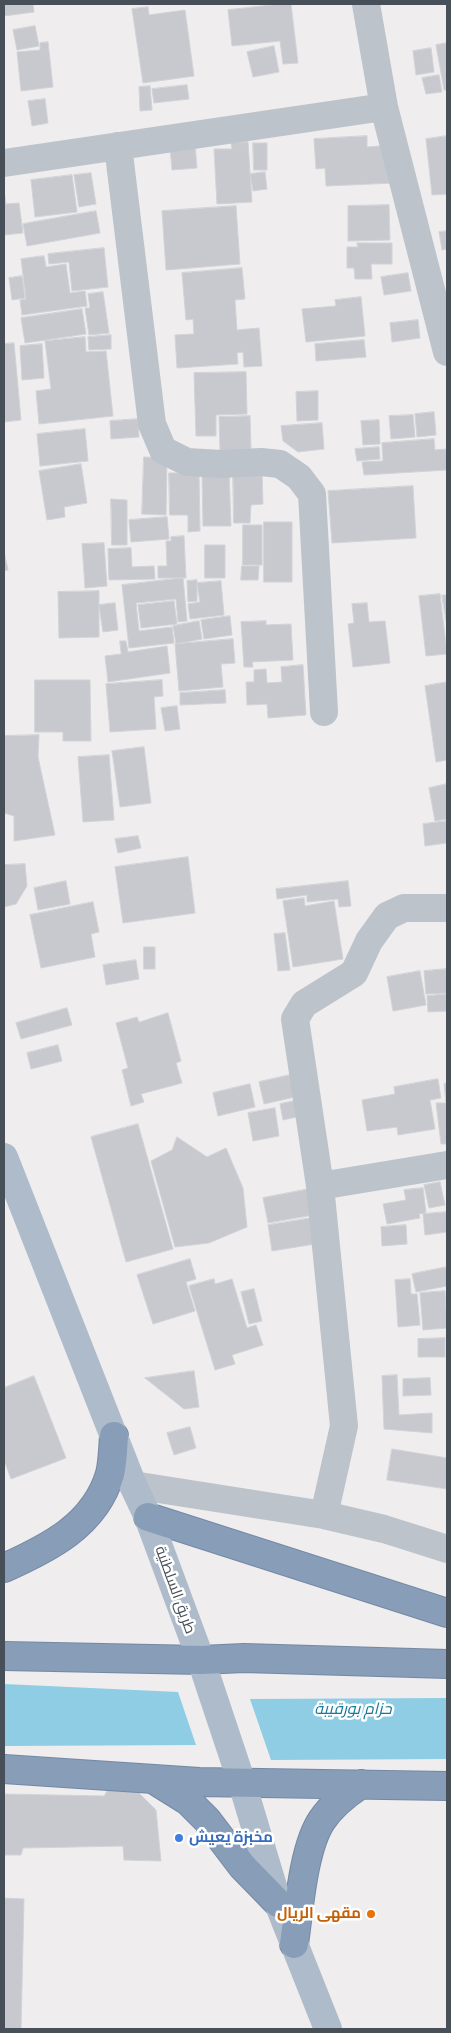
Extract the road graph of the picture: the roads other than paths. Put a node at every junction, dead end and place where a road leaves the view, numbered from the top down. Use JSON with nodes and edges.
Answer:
{"nodes":[{"id":1,"x":366,"y":4,"type":"edge"},
{"id":2,"x":384,"y":107,"type":"junction"},
{"id":3,"x":118,"y":146,"type":"junction"},
{"id":4,"x":4,"y":163,"type":"edge"},
{"id":5,"x":447,"y":352,"type":"edge"},
{"id":6,"x":324,"y":712,"type":"dead end"},
{"id":7,"x":447,"y":908,"type":"edge"},
{"id":8,"x":4,"y":1158,"type":"edge"},
{"id":9,"x":447,"y":1165,"type":"edge"},
{"id":10,"x":320,"y":1186,"type":"junction"},
{"id":11,"x":114,"y":1436,"type":"junction"},
{"id":12,"x":133,"y":1486,"type":"junction"},
{"id":13,"x":324,"y":1515,"type":"junction"},
{"id":14,"x":148,"y":1516,"type":"junction"},
{"id":15,"x":447,"y":1549,"type":"edge"},
{"id":16,"x":4,"y":1568,"type":"edge"},
{"id":17,"x":447,"y":1613,"type":"edge"},
{"id":18,"x":4,"y":1656,"type":"edge"},
{"id":19,"x":201,"y":1660,"type":"junction"},
{"id":20,"x":447,"y":1664,"type":"edge"},
{"id":21,"x":4,"y":1769,"type":"edge"},
{"id":22,"x":152,"y":1779,"type":"junction"},
{"id":23,"x":242,"y":1783,"type":"junction"},
{"id":24,"x":361,"y":1784,"type":"junction"},
{"id":25,"x":447,"y":1786,"type":"edge"},
{"id":26,"x":278,"y":1903,"type":"junction"},
{"id":27,"x":294,"y":1944,"type":"junction"},
{"id":28,"x":328,"y":2029,"type":"edge"}],
"edges":[{"from":1,"to":2,"type":"street"},
{"from":2,"to":3,"type":"street"},
{"from":2,"to":5,"type":"street"},
{"from":3,"to":4,"type":"street"},
{"from":3,"to":6,"type":"street"},
{"from":7,"to":10,"type":"street"},
{"from":8,"to":11,"type":"main road","name":"طريق السلطنية"},
{"from":9,"to":10,"type":"street"},
{"from":10,"to":13,"type":"street"},
{"from":11,"to":12,"type":"main road","name":"طريق السلطنية"},
{"from":11,"to":16,"type":"highway"},
{"from":12,"to":13,"type":"street"},
{"from":12,"to":14,"type":"main road","name":"طريق السلطنية"},
{"from":13,"to":15,"type":"street"},
{"from":14,"to":17,"type":"highway"},
{"from":14,"to":19,"type":"main road","name":"طريق السلطنية"},
{"from":18,"to":19,"type":"highway"},
{"from":19,"to":20,"type":"highway"},
{"from":19,"to":23,"type":"main road","name":"طريق السلطنية"},
{"from":21,"to":22,"type":"highway"},
{"from":22,"to":23,"type":"highway"},
{"from":22,"to":26,"type":"highway"},
{"from":23,"to":24,"type":"highway"},
{"from":23,"to":26,"type":"main road","name":"طريق السلطنية"},
{"from":24,"to":25,"type":"highway"},
{"from":24,"to":27,"type":"highway"},
{"from":26,"to":27,"type":"main road","name":"طريق السلطنية"},
{"from":27,"to":28,"type":"main road","name":"طريق السلطنية"}]}
